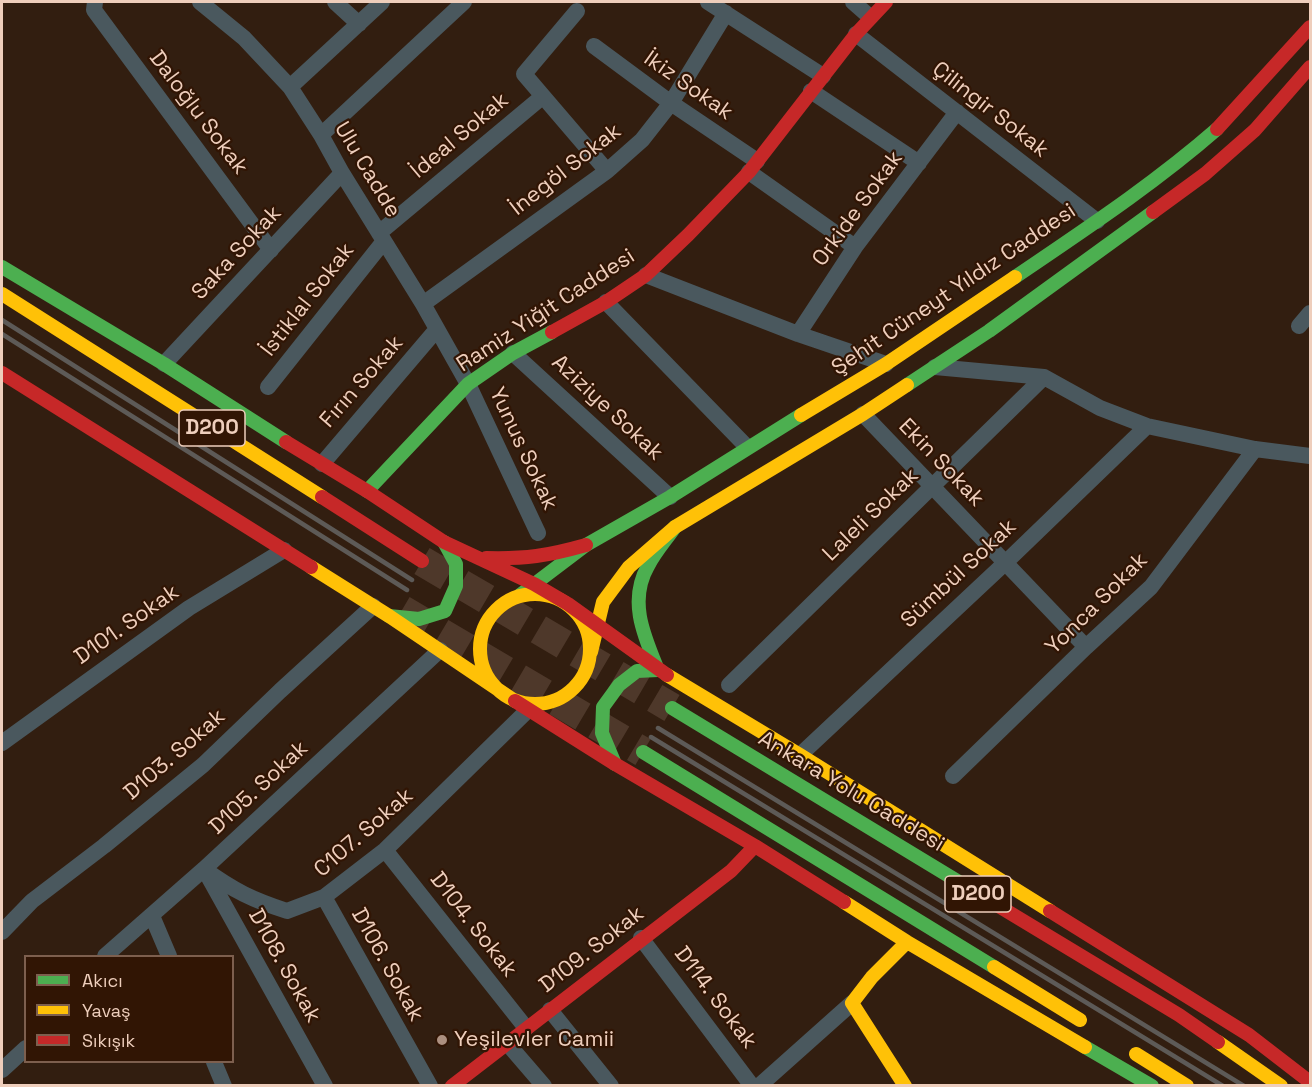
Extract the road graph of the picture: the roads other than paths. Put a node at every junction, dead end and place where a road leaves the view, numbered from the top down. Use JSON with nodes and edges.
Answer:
{"nodes":[{"id":1,"x":95,"y":2,"type":"edge"},
{"id":2,"x":200,"y":2,"type":"edge"},
{"id":3,"x":335,"y":2,"type":"edge"},
{"id":4,"x":382,"y":2,"type":"edge"},
{"id":5,"x":464,"y":2,"type":"edge"},
{"id":6,"x":708,"y":2,"type":"edge"},
{"id":7,"x":853,"y":2,"type":"edge"},
{"id":8,"x":886,"y":2,"type":"edge"},
{"id":9,"x":577,"y":12,"type":"dead end"},
{"id":10,"x":726,"y":13,"type":"junction"},
{"id":11,"x":870,"y":17,"type":"junction"},
{"id":12,"x":359,"y":24,"type":"junction"},
{"id":13,"x":1311,"y":27,"type":"edge"},
{"id":14,"x":856,"y":34,"type":"junction"},
{"id":15,"x":594,"y":46,"type":"dead end"},
{"id":16,"x":1311,"y":67,"type":"edge"},
{"id":17,"x":823,"y":75,"type":"junction"},
{"id":18,"x":290,"y":87,"type":"junction"},
{"id":19,"x":811,"y":91,"type":"junction"},
{"id":20,"x":542,"y":97,"type":"junction"},
{"id":21,"x":671,"y":103,"type":"junction"},
{"id":22,"x":957,"y":112,"type":"junction"},
{"id":23,"x":321,"y":135,"type":"junction"},
{"id":24,"x":919,"y":163,"type":"junction"},
{"id":25,"x":753,"y":166,"type":"junction"},
{"id":26,"x":607,"y":171,"type":"junction"},
{"id":27,"x":342,"y":172,"type":"junction"},
{"id":28,"x":1097,"y":221,"type":"junction"},
{"id":29,"x":381,"y":237,"type":"junction"},
{"id":30,"x":855,"y":247,"type":"junction"},
{"id":31,"x":271,"y":250,"type":"junction"},
{"id":32,"x":2,"y":267,"type":"edge"},
{"id":33,"x":646,"y":275,"type":"junction"},
{"id":34,"x":2,"y":294,"type":"edge"},
{"id":35,"x":606,"y":302,"type":"junction"},
{"id":36,"x":423,"y":304,"type":"junction"},
{"id":37,"x":1311,"y":313,"type":"edge"},
{"id":38,"x":1299,"y":326,"type":"dead end"},
{"id":39,"x":437,"y":329,"type":"junction"},
{"id":40,"x":798,"y":334,"type":"junction"},
{"id":41,"x":513,"y":353,"type":"junction"},
{"id":42,"x":2,"y":358,"type":"edge"},
{"id":43,"x":164,"y":364,"type":"junction"},
{"id":44,"x":886,"y":364,"type":"junction"},
{"id":45,"x":935,"y":367,"type":"junction"},
{"id":46,"x":2,"y":373,"type":"edge"},
{"id":47,"x":1044,"y":376,"type":"junction"},
{"id":48,"x":468,"y":384,"type":"junction"},
{"id":49,"x":268,"y":387,"type":"dead end"},
{"id":50,"x":863,"y":414,"type":"junction"},
{"id":51,"x":1147,"y":426,"type":"junction"},
{"id":52,"x":747,"y":447,"type":"junction"},
{"id":53,"x":1255,"y":449,"type":"junction"},
{"id":54,"x":1311,"y":456,"type":"edge"},
{"id":55,"x":322,"y":464,"type":"junction"},
{"id":56,"x":932,"y":486,"type":"junction"},
{"id":57,"x":367,"y":491,"type":"junction"},
{"id":58,"x":670,"y":496,"type":"junction"},
{"id":59,"x":675,"y":527,"type":"junction"},
{"id":60,"x":538,"y":533,"type":"dead end"},
{"id":61,"x":444,"y":542,"type":"junction"},
{"id":62,"x":586,"y":545,"type":"junction"},
{"id":63,"x":284,"y":550,"type":"junction"},
{"id":64,"x":476,"y":558,"type":"junction"},
{"id":65,"x":422,"y":561,"type":"tunnel mouth"},
{"id":66,"x":1005,"y":563,"type":"junction"},
{"id":67,"x":534,"y":584,"type":"junction"},
{"id":68,"x":520,"y":595,"type":"junction"},
{"id":69,"x":568,"y":604,"type":"junction"},
{"id":70,"x":373,"y":606,"type":"junction"},
{"id":71,"x":393,"y":611,"type":"junction"},
{"id":72,"x":597,"y":626,"type":"junction"},
{"id":73,"x":1086,"y":647,"type":"junction"},
{"id":74,"x":440,"y":650,"type":"junction"},
{"id":75,"x":591,"y":652,"type":"junction"},
{"id":76,"x":658,"y":670,"type":"junction"},
{"id":77,"x":729,"y":685,"type":"dead end"},
{"id":78,"x":505,"y":695,"type":"junction"},
{"id":79,"x":672,"y":708,"type":"tunnel mouth"},
{"id":80,"x":528,"y":710,"type":"junction"},
{"id":81,"x":2,"y":742,"type":"edge"},
{"id":82,"x":643,"y":752,"type":"tunnel mouth"},
{"id":83,"x":800,"y":754,"type":"junction"},
{"id":84,"x":615,"y":764,"type":"junction"},
{"id":85,"x":953,"y":776,"type":"dead end"},
{"id":86,"x":754,"y":846,"type":"junction"},
{"id":87,"x":385,"y":850,"type":"junction"},
{"id":88,"x":204,"y":870,"type":"junction"},
{"id":89,"x":324,"y":897,"type":"junction"},
{"id":90,"x":152,"y":916,"type":"junction"},
{"id":91,"x":2,"y":932,"type":"edge"},
{"id":92,"x":641,"y":938,"type":"junction"},
{"id":93,"x":907,"y":942,"type":"junction"},
{"id":94,"x":107,"y":955,"type":"edge"},
{"id":95,"x":168,"y":955,"type":"edge"},
{"id":96,"x":852,"y":1003,"type":"junction"},
{"id":97,"x":550,"y":1010,"type":"junction"},
{"id":98,"x":526,"y":1028,"type":"junction"},
{"id":99,"x":1096,"y":1030,"type":"dead end"},
{"id":100,"x":507,"y":1043,"type":"junction"},
{"id":101,"x":1126,"y":1048,"type":"dead end"},
{"id":102,"x":24,"y":1049,"type":"edge"},
{"id":103,"x":213,"y":1063,"type":"edge"},
{"id":104,"x":2,"y":1070,"type":"edge"},
{"id":105,"x":1311,"y":1082,"type":"edge"},
{"id":106,"x":458,"y":1084,"type":"edge"},
{"id":107,"x":224,"y":1086,"type":"edge"},
{"id":108,"x":325,"y":1086,"type":"edge"},
{"id":109,"x":430,"y":1086,"type":"edge"},
{"id":110,"x":544,"y":1086,"type":"edge"},
{"id":111,"x":611,"y":1086,"type":"edge"},
{"id":112,"x":752,"y":1086,"type":"edge"},
{"id":113,"x":759,"y":1086,"type":"edge"},
{"id":114,"x":905,"y":1086,"type":"edge"},
{"id":115,"x":1152,"y":1086,"type":"edge"},
{"id":116,"x":1187,"y":1086,"type":"edge"},
{"id":117,"x":1281,"y":1086,"type":"edge"}],
"edges":[{"from":1,"to":31,"type":"street","name":"Daloğlu Sokak"},
{"from":2,"to":18,"type":"street","name":"Ulu Cadde"},
{"from":3,"to":12,"type":"street"},
{"from":4,"to":12,"type":"street"},
{"from":5,"to":23,"type":"street"},
{"from":6,"to":10,"type":"street"},
{"from":7,"to":11,"type":"street"},
{"from":8,"to":11,"type":"main road","name":"Ramiz Yiğit Caddesi"},
{"from":9,"to":20,"type":"street","name":"İdeal Sokak"},
{"from":10,"to":17,"type":"street"},
{"from":10,"to":21,"type":"street","name":"İnegöl Sokak"},
{"from":11,"to":14,"type":"main road","name":"Ramiz Yiğit Caddesi"},
{"from":12,"to":18,"type":"street"},
{"from":13,"to":28,"type":"main road","name":"Şehit Cüneyt Yıldız Caddesi"},
{"from":14,"to":17,"type":"main road","name":"Ramiz Yiğit Caddesi"},
{"from":14,"to":22,"type":"street","name":"Çilingir Sokak"},
{"from":15,"to":21,"type":"street","name":"İkiz Sokak"},
{"from":16,"to":45,"type":"main road"},
{"from":17,"to":19,"type":"main road","name":"Ramiz Yiğit Caddesi"},
{"from":18,"to":23,"type":"street","name":"Ulu Cadde"},
{"from":19,"to":24,"type":"street"},
{"from":19,"to":25,"type":"main road","name":"Ramiz Yiğit Caddesi"},
{"from":20,"to":26,"type":"street","name":"İdeal Sokak"},
{"from":20,"to":29,"type":"street","name":"İdeal Sokak"},
{"from":21,"to":25,"type":"street","name":"İkiz Sokak"},
{"from":21,"to":26,"type":"street","name":"İnegöl Sokak"},
{"from":22,"to":24,"type":"street","name":"Orkide Sokak"},
{"from":22,"to":28,"type":"street","name":"Çilingir Sokak"},
{"from":23,"to":27,"type":"street","name":"Ulu Cadde"},
{"from":24,"to":30,"type":"street","name":"Orkide Sokak"},
{"from":25,"to":30,"type":"street","name":"İkiz Sokak"},
{"from":25,"to":33,"type":"main road","name":"Ramiz Yiğit Caddesi"},
{"from":26,"to":36,"type":"street","name":"İnegöl Sokak"},
{"from":27,"to":29,"type":"street","name":"Ulu Cadde"},
{"from":27,"to":31,"type":"street","name":"Saka Sokak"},
{"from":28,"to":44,"type":"main road","name":"Şehit Cüneyt Yıldız Caddesi"},
{"from":29,"to":36,"type":"street","name":"Ulu Cadde"},
{"from":29,"to":49,"type":"street","name":"İstiklal Sokak"},
{"from":30,"to":40,"type":"street","name":"Orkide Sokak"},
{"from":31,"to":43,"type":"street","name":"Saka Sokak"},
{"from":32,"to":43,"type":"main road"},
{"from":33,"to":35,"type":"main road","name":"Ramiz Yiğit Caddesi"},
{"from":33,"to":40,"type":"street"},
{"from":34,"to":65,"type":"main road","number":"D200"},
{"from":35,"to":41,"type":"main road","name":"Ramiz Yiğit Caddesi"},
{"from":35,"to":52,"type":"street"},
{"from":36,"to":39,"type":"street","name":"Ulu Cadde"},
{"from":37,"to":38,"type":"street"},
{"from":39,"to":48,"type":"street","name":"Ulu Cadde"},
{"from":39,"to":55,"type":"street","name":"Fırın Sokak"},
{"from":40,"to":44,"type":"street"},
{"from":41,"to":48,"type":"main road","name":"Ramiz Yiğit Caddesi"},
{"from":41,"to":58,"type":"street","name":"Aziziye Sokak"},
{"from":42,"to":71,"type":"main road","number":"D200"},
{"from":43,"to":55,"type":"main road"},
{"from":44,"to":52,"type":"main road","name":"Şehit Cüneyt Yıldız Caddesi"},
{"from":45,"to":47,"type":"street"},
{"from":45,"to":50,"type":"main road"},
{"from":46,"to":63,"type":"main road"},
{"from":47,"to":51,"type":"street"},
{"from":47,"to":56,"type":"street","name":"Laleli Sokak"},
{"from":48,"to":57,"type":"main road","name":"Ramiz Yiğit Caddesi"},
{"from":48,"to":60,"type":"street","name":"Yunus Sokak"},
{"from":50,"to":56,"type":"street","name":"Ekin Sokak"},
{"from":50,"to":59,"type":"main road"},
{"from":51,"to":53,"type":"street"},
{"from":51,"to":66,"type":"street","name":"Sümbül Sokak"},
{"from":52,"to":58,"type":"main road","name":"Şehit Cüneyt Yıldız Caddesi"},
{"from":53,"to":54,"type":"street"},
{"from":53,"to":73,"type":"street","name":"Yonca Sokak"},
{"from":55,"to":57,"type":"main road"},
{"from":56,"to":66,"type":"street","name":"Ekin Sokak"},
{"from":56,"to":77,"type":"street","name":"Laleli Sokak"},
{"from":57,"to":61,"type":"main road"},
{"from":58,"to":62,"type":"main road","name":"Şehit Cüneyt Yıldız Caddesi"},
{"from":59,"to":72,"type":"main road"},
{"from":59,"to":76,"type":"main road"},
{"from":61,"to":64,"type":"main road"},
{"from":61,"to":71,"type":"main road"},
{"from":62,"to":64,"type":"main road"},
{"from":62,"to":67,"type":"main road"},
{"from":63,"to":70,"type":"main road"},
{"from":63,"to":81,"type":"street","name":"D101. Sokak"},
{"from":64,"to":67,"type":"main road"},
{"from":66,"to":73,"type":"street","name":"Ekin Sokak"},
{"from":66,"to":83,"type":"street","name":"Sümbül Sokak"},
{"from":67,"to":68,"type":"main road"},
{"from":67,"to":69,"type":"main road"},
{"from":68,"to":69,"type":"main road"},
{"from":68,"to":78,"type":"main road"},
{"from":69,"to":72,"type":"main road"},
{"from":69,"to":75,"type":"main road"},
{"from":70,"to":71,"type":"main road"},
{"from":70,"to":91,"type":"street","name":"D103. Sokak"},
{"from":71,"to":74,"type":"main road"},
{"from":72,"to":75,"type":"main road"},
{"from":72,"to":76,"type":"main road"},
{"from":73,"to":85,"type":"street","name":"Yonca Sokak"},
{"from":74,"to":78,"type":"main road"},
{"from":74,"to":88,"type":"street","name":"D105. Sokak"},
{"from":75,"to":78,"type":"main road"},
{"from":76,"to":83,"type":"main road"},
{"from":76,"to":84,"type":"main road"},
{"from":78,"to":80,"type":"main road"},
{"from":79,"to":117,"type":"main road","name":"Ankara Yolu Caddesi","number":"D200"},
{"from":80,"to":84,"type":"main road"},
{"from":80,"to":87,"type":"street","name":"C107. Sokak"},
{"from":82,"to":99,"type":"main road","number":"D200"},
{"from":83,"to":105,"type":"main road"},
{"from":84,"to":86,"type":"main road"},
{"from":86,"to":92,"type":"main road","name":"D109. Sokak"},
{"from":86,"to":93,"type":"main road"},
{"from":87,"to":89,"type":"street","name":"C107. Sokak"},
{"from":87,"to":98,"type":"street","name":"D104. Sokak"},
{"from":88,"to":89,"type":"street","name":"C107. Sokak"},
{"from":88,"to":90,"type":"street","name":"D105. Sokak"},
{"from":88,"to":108,"type":"street","name":"D108. Sokak"},
{"from":89,"to":109,"type":"street","name":"D106. Sokak"},
{"from":90,"to":94,"type":"street","name":"D105. Sokak"},
{"from":90,"to":95,"type":"street"},
{"from":92,"to":97,"type":"main road","name":"D109. Sokak"},
{"from":92,"to":112,"type":"street","name":"D114. Sokak"},
{"from":93,"to":96,"type":"main road"},
{"from":93,"to":115,"type":"main road"},
{"from":96,"to":113,"type":"street"},
{"from":96,"to":114,"type":"main road"},
{"from":97,"to":98,"type":"main road","name":"D109. Sokak"},
{"from":97,"to":111,"type":"street"},
{"from":98,"to":100,"type":"main road","name":"D109. Sokak"},
{"from":100,"to":106,"type":"main road","name":"D109. Sokak"},
{"from":100,"to":110,"type":"street"},
{"from":101,"to":116,"type":"main road"},
{"from":102,"to":104,"type":"street"},
{"from":103,"to":107,"type":"street"}]}
